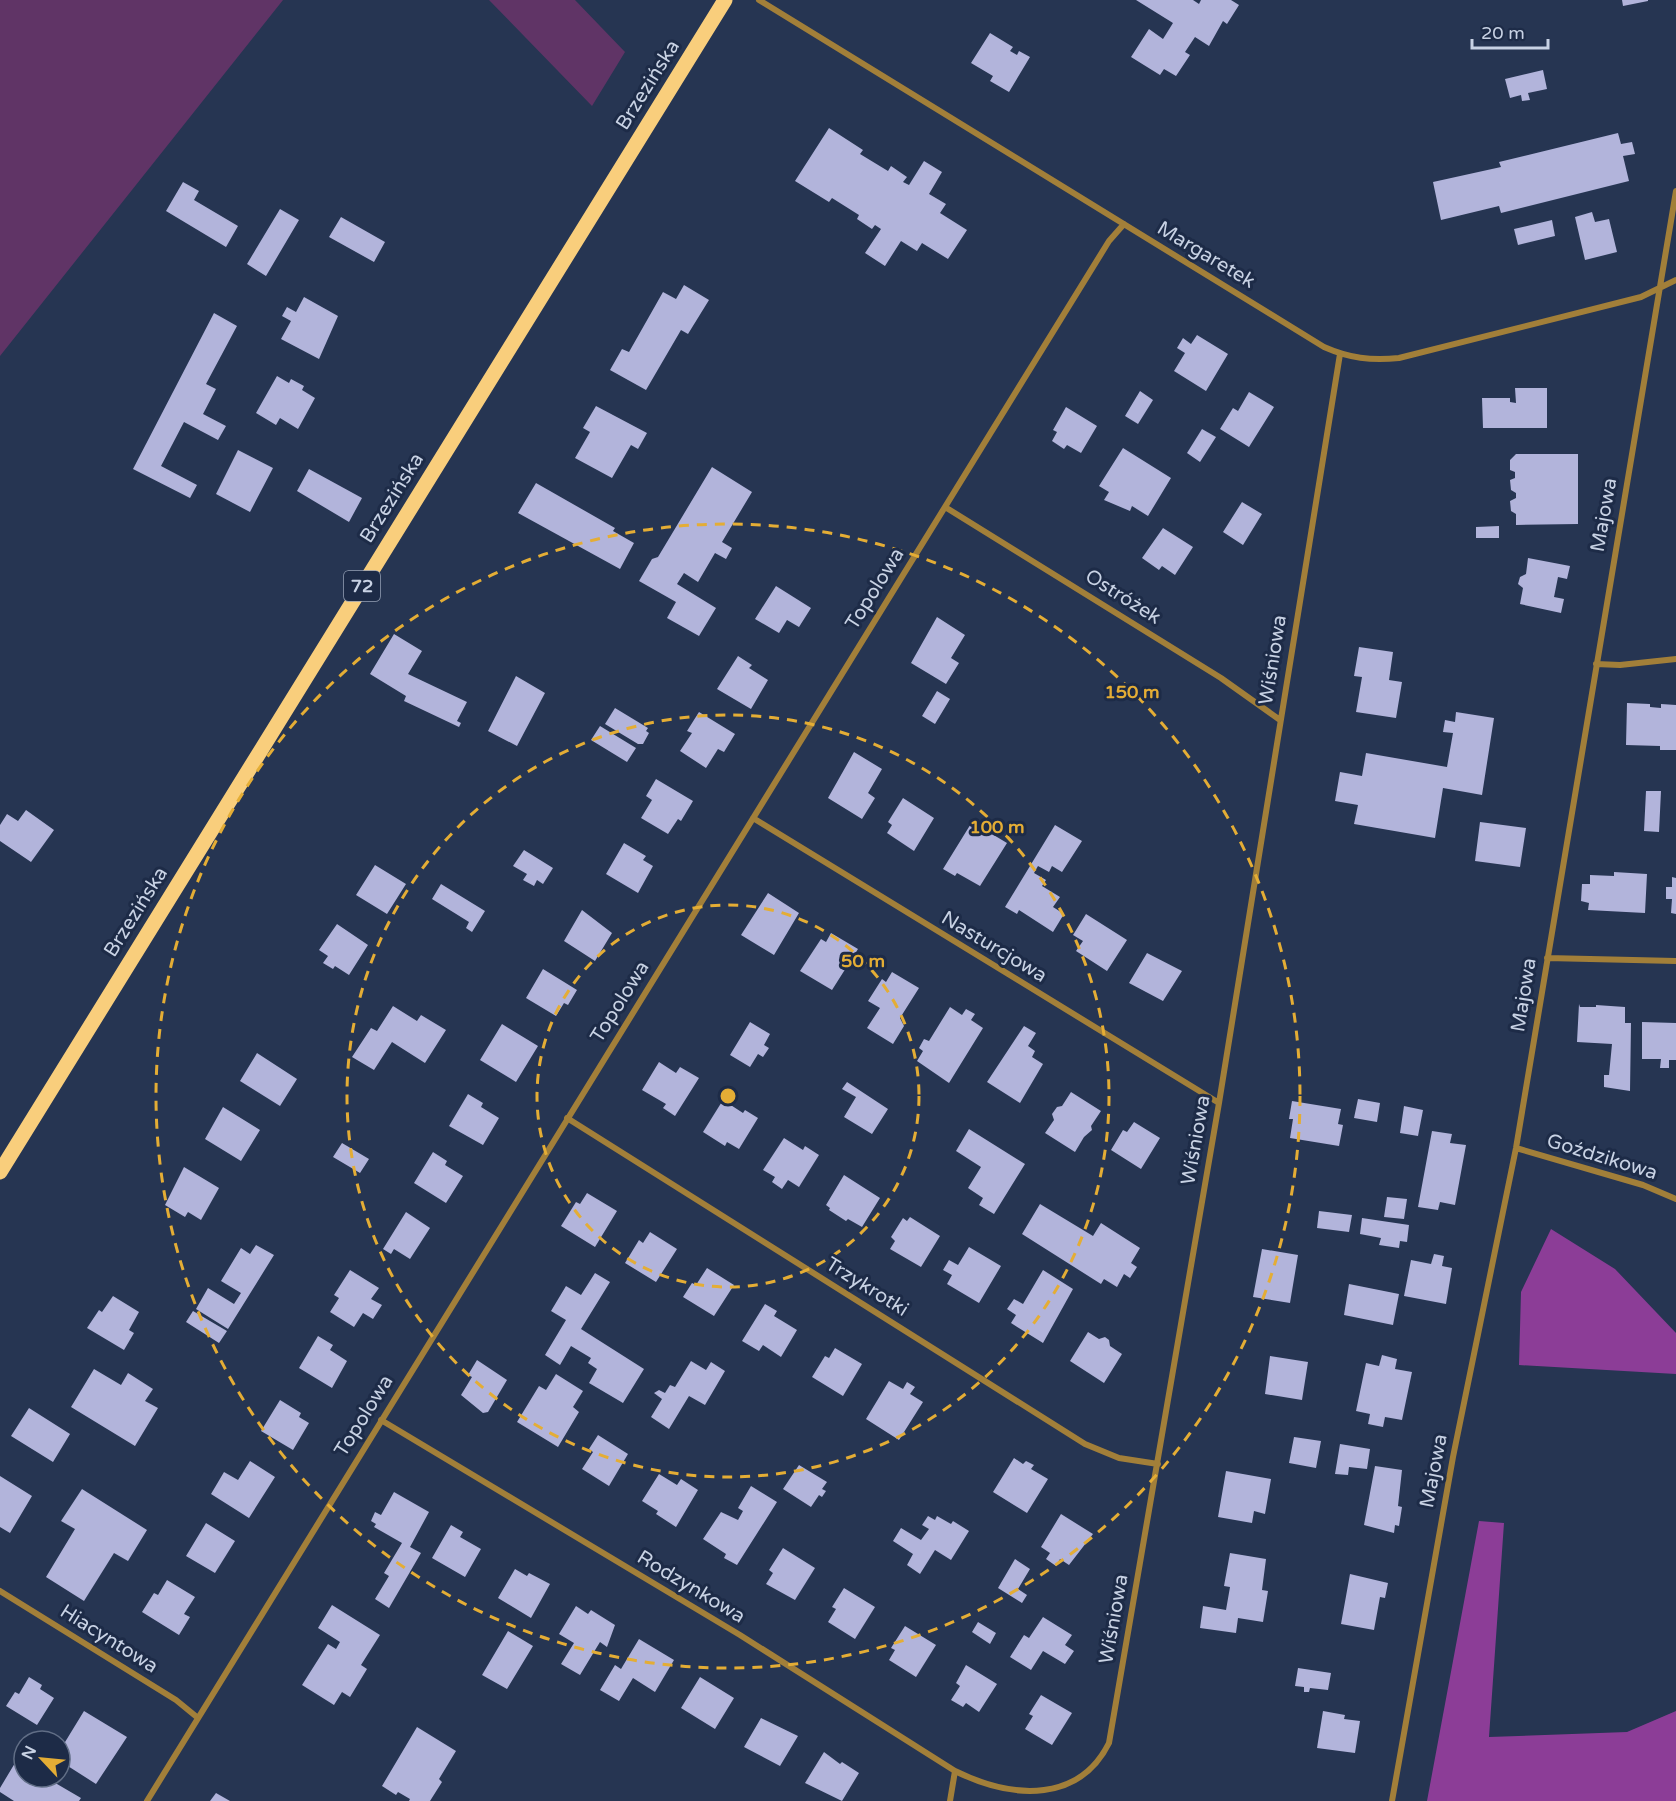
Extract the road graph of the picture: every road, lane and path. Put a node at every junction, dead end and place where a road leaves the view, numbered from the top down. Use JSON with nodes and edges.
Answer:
{"nodes":[{"id":1,"x":725,"y":0,"type":"edge"},
{"id":2,"x":759,"y":0,"type":"edge"},
{"id":3,"x":1676,"y":191,"type":"edge"},
{"id":4,"x":1124,"y":224,"type":"junction"},
{"id":5,"x":1676,"y":280,"type":"edge"},
{"id":6,"x":1660,"y":288,"type":"junction"},
{"id":7,"x":1340,"y":354,"type":"junction"},
{"id":8,"x":945,"y":507,"type":"junction"},
{"id":9,"x":1676,"y":659,"type":"edge"},
{"id":10,"x":1596,"y":664,"type":"junction"},
{"id":11,"x":1280,"y":720,"type":"junction"},
{"id":12,"x":753,"y":818,"type":"junction"},
{"id":13,"x":1547,"y":958,"type":"junction"},
{"id":14,"x":1676,"y":961,"type":"edge"},
{"id":15,"x":1219,"y":1103,"type":"junction"},
{"id":16,"x":567,"y":1118,"type":"junction"},
{"id":17,"x":1516,"y":1148,"type":"junction"},
{"id":18,"x":0,"y":1172,"type":"edge"},
{"id":19,"x":1676,"y":1199,"type":"edge"},
{"id":20,"x":381,"y":1420,"type":"junction"},
{"id":21,"x":1158,"y":1464,"type":"junction"},
{"id":22,"x":0,"y":1591,"type":"edge"},
{"id":23,"x":198,"y":1718,"type":"junction"},
{"id":24,"x":955,"y":1771,"type":"junction"},
{"id":25,"x":1088,"y":1782,"type":"dead end"},
{"id":26,"x":1020,"y":1798,"type":"dead end"},
{"id":27,"x":147,"y":1801,"type":"edge"},
{"id":28,"x":950,"y":1801,"type":"edge"},
{"id":29,"x":1392,"y":1801,"type":"edge"}],
"edges":[{"from":1,"to":18,"type":"main road","name":"Brzezińska","number":"72"},
{"from":2,"to":4,"type":"street","name":"Margaretek"},
{"from":3,"to":6,"type":"street","name":"Majowa"},
{"from":4,"to":7,"type":"street","name":"Margaretek"},
{"from":4,"to":8,"type":"street","name":"Topolowa"},
{"from":5,"to":6,"type":"street","name":"Margaretek"},
{"from":6,"to":7,"type":"street","name":"Margaretek"},
{"from":6,"to":10,"type":"street","name":"Majowa"},
{"from":7,"to":11,"type":"street","name":"Wiśniowa"},
{"from":8,"to":11,"type":"street","name":"Ostróżek"},
{"from":8,"to":12,"type":"street","name":"Topolowa"},
{"from":9,"to":10,"type":"street"},
{"from":10,"to":13,"type":"street","name":"Majowa"},
{"from":11,"to":15,"type":"street","name":"Wiśniowa"},
{"from":12,"to":15,"type":"street","name":"Nasturcjowa"},
{"from":12,"to":16,"type":"street","name":"Topolowa"},
{"from":13,"to":14,"type":"street"},
{"from":13,"to":17,"type":"street","name":"Majowa"},
{"from":15,"to":21,"type":"street","name":"Wiśniowa"},
{"from":16,"to":20,"type":"street","name":"Topolowa"},
{"from":16,"to":21,"type":"street","name":"Trzykrotki"},
{"from":17,"to":19,"type":"street","name":"Goździkowa"},
{"from":17,"to":29,"type":"street","name":"Majowa"},
{"from":20,"to":23,"type":"street","name":"Topolowa"},
{"from":20,"to":24,"type":"street","name":"Rodzynkowa"},
{"from":21,"to":25,"type":"street","name":"Wiśniowa"},
{"from":22,"to":23,"type":"street","name":"Hiacyntowa"},
{"from":23,"to":27,"type":"street","name":"Topolowa"},
{"from":24,"to":26,"type":"street"},
{"from":24,"to":28,"type":"street"}]}
